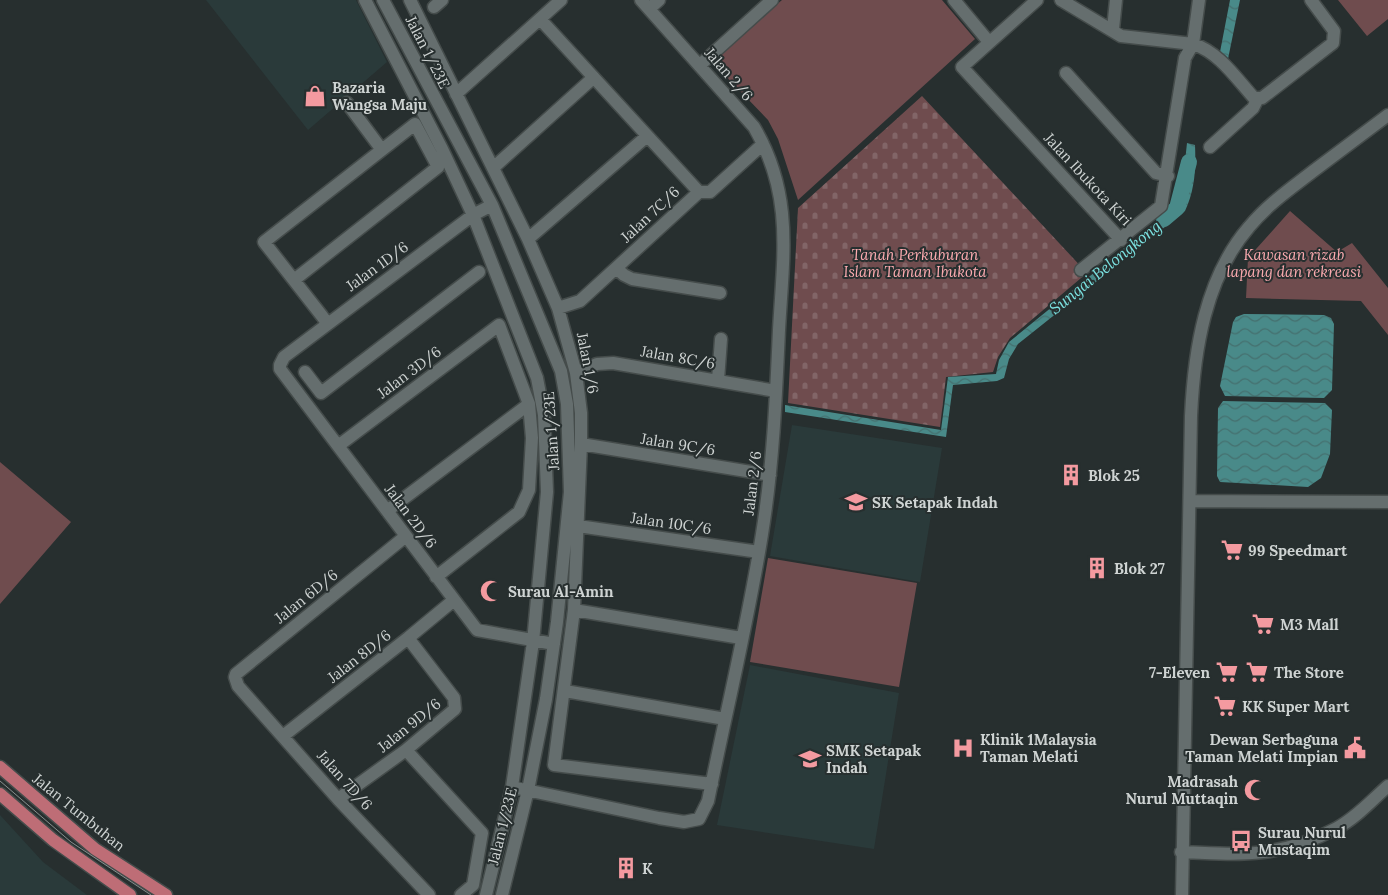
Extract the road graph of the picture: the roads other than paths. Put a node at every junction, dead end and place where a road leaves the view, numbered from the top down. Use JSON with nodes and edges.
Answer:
{"nodes":[{"id":1,"x":365,"y":0,"type":"edge"},
{"id":2,"x":383,"y":0,"type":"edge"},
{"id":3,"x":410,"y":0,"type":"edge"},
{"id":4,"x":561,"y":0,"type":"edge"},
{"id":5,"x":772,"y":0,"type":"edge"},
{"id":6,"x":954,"y":0,"type":"edge"},
{"id":7,"x":1037,"y":0,"type":"edge"},
{"id":8,"x":1061,"y":0,"type":"edge"},
{"id":9,"x":1116,"y":0,"type":"edge"},
{"id":10,"x":1199,"y":0,"type":"edge"},
{"id":11,"x":1311,"y":0,"type":"edge"},
{"id":12,"x":650,"y":3,"type":"edge"},
{"id":13,"x":540,"y":19,"type":"junction"},
{"id":14,"x":1112,"y":30,"type":"junction"},
{"id":15,"x":989,"y":42,"type":"junction"},
{"id":16,"x":1193,"y":44,"type":"junction"},
{"id":17,"x":700,"y":66,"type":"junction"},
{"id":18,"x":1066,"y":73,"type":"dead end"},
{"id":19,"x":593,"y":78,"type":"junction"},
{"id":20,"x":456,"y":94,"type":"junction"},
{"id":21,"x":1258,"y":98,"type":"junction"},
{"id":22,"x":346,"y":103,"type":"dead end"},
{"id":23,"x":1388,"y":115,"type":"edge"},
{"id":24,"x":646,"y":137,"type":"junction"},
{"id":25,"x":763,"y":144,"type":"junction"},
{"id":26,"x":1210,"y":147,"type":"dead end"},
{"id":27,"x":382,"y":150,"type":"junction"},
{"id":28,"x":493,"y":168,"type":"junction"},
{"id":29,"x":1168,"y":176,"type":"junction"},
{"id":30,"x":699,"y":192,"type":"junction"},
{"id":31,"x":492,"y":205,"type":"junction"},
{"id":32,"x":473,"y":216,"type":"junction"},
{"id":33,"x":528,"y":239,"type":"junction"},
{"id":34,"x":1121,"y":240,"type":"junction"},
{"id":35,"x":616,"y":268,"type":"junction"},
{"id":36,"x":1082,"y":270,"type":"dead end"},
{"id":37,"x":479,"y":272,"type":"dead end"},
{"id":38,"x":294,"y":280,"type":"junction"},
{"id":39,"x":720,"y":293,"type":"dead end"},
{"id":40,"x":558,"y":308,"type":"junction"},
{"id":41,"x":327,"y":323,"type":"junction"},
{"id":42,"x":721,"y":339,"type":"dead end"},
{"id":43,"x":284,"y":357,"type":"joint"},
{"id":44,"x":305,"y":372,"type":"dead end"},
{"id":45,"x":576,"y":372,"type":"junction"},
{"id":46,"x":718,"y":380,"type":"junction"},
{"id":47,"x":776,"y":391,"type":"junction"},
{"id":48,"x":529,"y":404,"type":"junction"},
{"id":49,"x":581,"y":444,"type":"junction"},
{"id":50,"x":338,"y":446,"type":"junction"},
{"id":51,"x":770,"y":475,"type":"junction"},
{"id":52,"x":1190,"y":500,"type":"junction"},
{"id":53,"x":1388,"y":502,"type":"edge"},
{"id":54,"x":387,"y":511,"type":"junction"},
{"id":55,"x":578,"y":526,"type":"junction"},
{"id":56,"x":406,"y":536,"type":"junction"},
{"id":57,"x":759,"y":552,"type":"junction"},
{"id":58,"x":436,"y":577,"type":"junction"},
{"id":59,"x":454,"y":600,"type":"junction"},
{"id":60,"x":574,"y":610,"type":"junction"},
{"id":61,"x":408,"y":638,"type":"junction"},
{"id":62,"x":742,"y":638,"type":"junction"},
{"id":63,"x":532,"y":642,"type":"junction"},
{"id":64,"x":554,"y":644,"type":"junction"},
{"id":65,"x":238,"y":686,"type":"joint"},
{"id":66,"x":565,"y":691,"type":"junction"},
{"id":67,"x":725,"y":719,"type":"junction"},
{"id":68,"x":283,"y":736,"type":"junction"},
{"id":69,"x":406,"y":750,"type":"junction"},
{"id":70,"x":0,"y":767,"type":"edge"},
{"id":71,"x":712,"y":784,"type":"junction"},
{"id":72,"x":1388,"y":786,"type":"edge"},
{"id":73,"x":512,"y":787,"type":"junction"},
{"id":74,"x":528,"y":790,"type":"junction"},
{"id":75,"x":0,"y":794,"type":"edge"},
{"id":76,"x":338,"y":799,"type":"junction"},
{"id":77,"x":1181,"y":852,"type":"junction"},
{"id":78,"x":130,"y":895,"type":"edge"},
{"id":79,"x":166,"y":895,"type":"edge"},
{"id":80,"x":429,"y":895,"type":"edge"},
{"id":81,"x":461,"y":895,"type":"edge"},
{"id":82,"x":486,"y":895,"type":"edge"},
{"id":83,"x":502,"y":895,"type":"edge"},
{"id":84,"x":1182,"y":895,"type":"edge"}],
"edges":[{"from":1,"to":32,"type":"street","name":"Jalan 1/23E"},
{"from":2,"to":31,"type":"street","name":"Jalan 1/23E"},
{"from":3,"to":20,"type":"street","name":"Jalan 1/6"},
{"from":4,"to":13,"type":"street"},
{"from":5,"to":17,"type":"street"},
{"from":6,"to":15,"type":"street"},
{"from":7,"to":15,"type":"street","name":"Jalan Ibukota Kiri"},
{"from":8,"to":14,"type":"street"},
{"from":9,"to":14,"type":"street"},
{"from":10,"to":16,"type":"street","name":"Jalan Ibukota Kiri"},
{"from":11,"to":21,"type":"street"},
{"from":12,"to":17,"type":"street","name":"Jalan 2/6"},
{"from":13,"to":19,"type":"street"},
{"from":13,"to":20,"type":"street"},
{"from":14,"to":16,"type":"street"},
{"from":15,"to":34,"type":"street","name":"Jalan Ibukota Kiri"},
{"from":16,"to":21,"type":"street"},
{"from":16,"to":29,"type":"street","name":"Jalan Ibukota Kiri"},
{"from":17,"to":25,"type":"street","name":"Jalan 2/6"},
{"from":18,"to":29,"type":"street"},
{"from":19,"to":24,"type":"street"},
{"from":19,"to":28,"type":"street"},
{"from":20,"to":28,"type":"street","name":"Jalan 1/6"},
{"from":21,"to":26,"type":"street"},
{"from":22,"to":27,"type":"street"},
{"from":23,"to":52,"type":"street"},
{"from":24,"to":30,"type":"street"},
{"from":24,"to":33,"type":"street"},
{"from":25,"to":30,"type":"street","name":"Jalan 7C/6"},
{"from":25,"to":47,"type":"street","name":"Jalan 2/6"},
{"from":27,"to":38,"type":"street"},
{"from":27,"to":38,"type":"street"},
{"from":28,"to":33,"type":"street","name":"Jalan 1/6"},
{"from":29,"to":34,"type":"street","name":"Jalan Ibukota Kiri"},
{"from":30,"to":35,"type":"street","name":"Jalan 7C/6"},
{"from":31,"to":32,"type":"street","name":"Jalan 1D/6"},
{"from":31,"to":64,"type":"street","name":"Jalan 1/23E"},
{"from":32,"to":41,"type":"street","name":"Jalan 1D/6"},
{"from":32,"to":63,"type":"street","name":"Jalan 1/23E"},
{"from":33,"to":40,"type":"street","name":"Jalan 1/6"},
{"from":34,"to":36,"type":"street"},
{"from":35,"to":39,"type":"street"},
{"from":35,"to":40,"type":"street","name":"Jalan 7C/6"},
{"from":37,"to":44,"type":"street"},
{"from":38,"to":41,"type":"street"},
{"from":40,"to":45,"type":"street","name":"Jalan 1/6"},
{"from":41,"to":43,"type":"street","name":"Jalan 1D/6"},
{"from":42,"to":46,"type":"street"},
{"from":43,"to":50,"type":"street","name":"Jalan 2D/6"},
{"from":45,"to":46,"type":"street","name":"Jalan 8C/6"},
{"from":45,"to":49,"type":"street","name":"Jalan 1/6"},
{"from":46,"to":47,"type":"street","name":"Jalan 8C/6"},
{"from":47,"to":51,"type":"street","name":"Jalan 2/6"},
{"from":48,"to":50,"type":"street","name":"Jalan 3D/6"},
{"from":48,"to":54,"type":"street"},
{"from":48,"to":58,"type":"street"},
{"from":49,"to":51,"type":"street","name":"Jalan 9C/6"},
{"from":49,"to":55,"type":"street","name":"Jalan 1/6"},
{"from":50,"to":54,"type":"street","name":"Jalan 2D/6"},
{"from":51,"to":57,"type":"street","name":"Jalan 2/6"},
{"from":52,"to":53,"type":"street"},
{"from":52,"to":77,"type":"street"},
{"from":54,"to":56,"type":"street","name":"Jalan 2D/6"},
{"from":55,"to":57,"type":"street","name":"Jalan 10C/6"},
{"from":55,"to":60,"type":"street","name":"Jalan 1/6"},
{"from":56,"to":58,"type":"street","name":"Jalan 2D/6"},
{"from":56,"to":65,"type":"street","name":"Jalan 6D/6"},
{"from":57,"to":62,"type":"street","name":"Jalan 2/6"},
{"from":58,"to":59,"type":"street","name":"Jalan 2D/6"},
{"from":59,"to":61,"type":"street","name":"Jalan 8D/6"},
{"from":59,"to":63,"type":"street","name":"Jalan 2D/6"},
{"from":60,"to":62,"type":"street"},
{"from":60,"to":66,"type":"street","name":"Jalan 1/6"},
{"from":61,"to":68,"type":"street","name":"Jalan 8D/6"},
{"from":61,"to":69,"type":"street","name":"Jalan 9D/6"},
{"from":62,"to":67,"type":"street","name":"Jalan 2/6"},
{"from":63,"to":64,"type":"street","name":"Jalan 2D/6"},
{"from":63,"to":73,"type":"street","name":"Jalan 1/23E"},
{"from":64,"to":74,"type":"street","name":"Jalan 1/23E"},
{"from":65,"to":68,"type":"street","name":"Jalan 7D/6"},
{"from":66,"to":67,"type":"street"},
{"from":66,"to":71,"type":"street","name":"Jalan 1/6"},
{"from":67,"to":71,"type":"street","name":"Jalan 2/6"},
{"from":68,"to":76,"type":"street","name":"Jalan 7D/6"},
{"from":69,"to":76,"type":"street","name":"Jalan 9D/6"},
{"from":69,"to":81,"type":"street"},
{"from":70,"to":79,"type":"main road","name":"Jalan Tumbuhan"},
{"from":71,"to":74,"type":"street","name":"Jalan 2/6"},
{"from":72,"to":77,"type":"street"},
{"from":73,"to":74,"type":"street","name":"Jalan 2/6"},
{"from":73,"to":82,"type":"street","name":"Jalan 1/23E"},
{"from":74,"to":83,"type":"street","name":"Jalan 1/23E"},
{"from":75,"to":78,"type":"main road"},
{"from":76,"to":80,"type":"street","name":"Jalan 7D/6"},
{"from":77,"to":84,"type":"street"}]}
